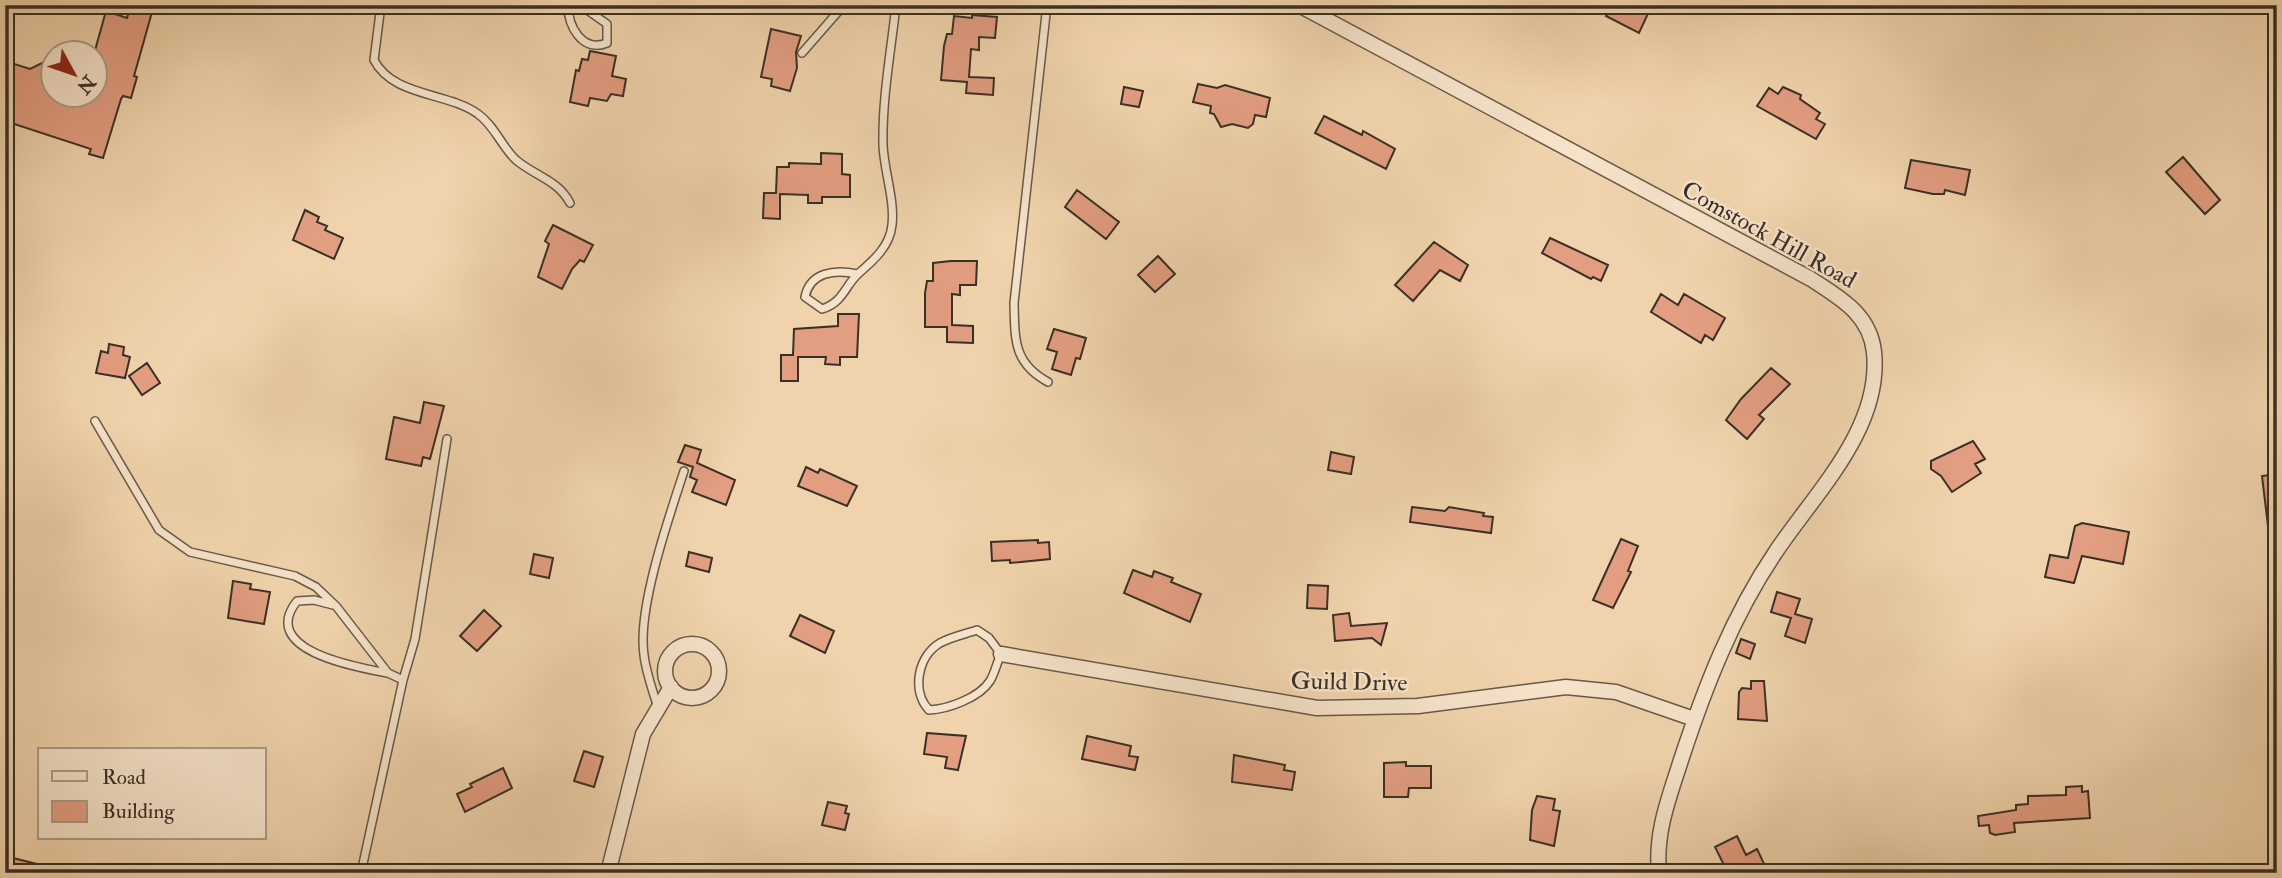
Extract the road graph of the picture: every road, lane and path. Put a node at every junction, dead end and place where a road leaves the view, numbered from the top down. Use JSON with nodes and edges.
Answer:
{"nodes":[{"id":1,"x":381,"y":5,"type":"edge"},
{"id":2,"x":568,"y":5,"type":"edge"},
{"id":3,"x":580,"y":5,"type":"edge"},
{"id":4,"x":844,"y":5,"type":"edge"},
{"id":5,"x":896,"y":5,"type":"edge"},
{"id":6,"x":1047,"y":5,"type":"edge"},
{"id":7,"x":1302,"y":6,"type":"edge"},
{"id":8,"x":802,"y":52,"type":"dead end"},
{"id":9,"x":570,"y":203,"type":"dead end"},
{"id":10,"x":857,"y":274,"type":"junction"},
{"id":11,"x":1048,"y":382,"type":"dead end"},
{"id":12,"x":95,"y":421,"type":"dead end"},
{"id":13,"x":447,"y":439,"type":"dead end"},
{"id":14,"x":684,"y":471,"type":"dead end"},
{"id":15,"x":336,"y":606,"type":"junction"},
{"id":16,"x":1001,"y":654,"type":"junction"},
{"id":17,"x":388,"y":673,"type":"junction"},
{"id":18,"x":403,"y":680,"type":"junction"},
{"id":19,"x":671,"y":687,"type":"dead end"},
{"id":20,"x":658,"y":708,"type":"junction"},
{"id":21,"x":1695,"y":719,"type":"junction"},
{"id":22,"x":361,"y":873,"type":"edge"},
{"id":23,"x":608,"y":873,"type":"edge"},
{"id":24,"x":1659,"y":873,"type":"edge"}],
"edges":[{"from":1,"to":9,"type":"lane"},
{"from":2,"to":3,"type":"lane"},
{"from":4,"to":8,"type":"lane"},
{"from":5,"to":10,"type":"lane"},
{"from":6,"to":11,"type":"lane"},
{"from":7,"to":21,"type":"street","name":"Comstock Hill Road"},
{"from":10,"to":10,"type":"lane"},
{"from":12,"to":15,"type":"lane"},
{"from":13,"to":18,"type":"lane"},
{"from":14,"to":20,"type":"lane"},
{"from":15,"to":17,"type":"lane"},
{"from":15,"to":17,"type":"lane"},
{"from":16,"to":16,"type":"lane"},
{"from":16,"to":21,"type":"street","name":"Guild Drive"},
{"from":17,"to":18,"type":"lane"},
{"from":18,"to":22,"type":"lane"},
{"from":19,"to":20,"type":"street"},
{"from":20,"to":23,"type":"street"},
{"from":21,"to":24,"type":"street","name":"Comstock Hill Road"}]}
